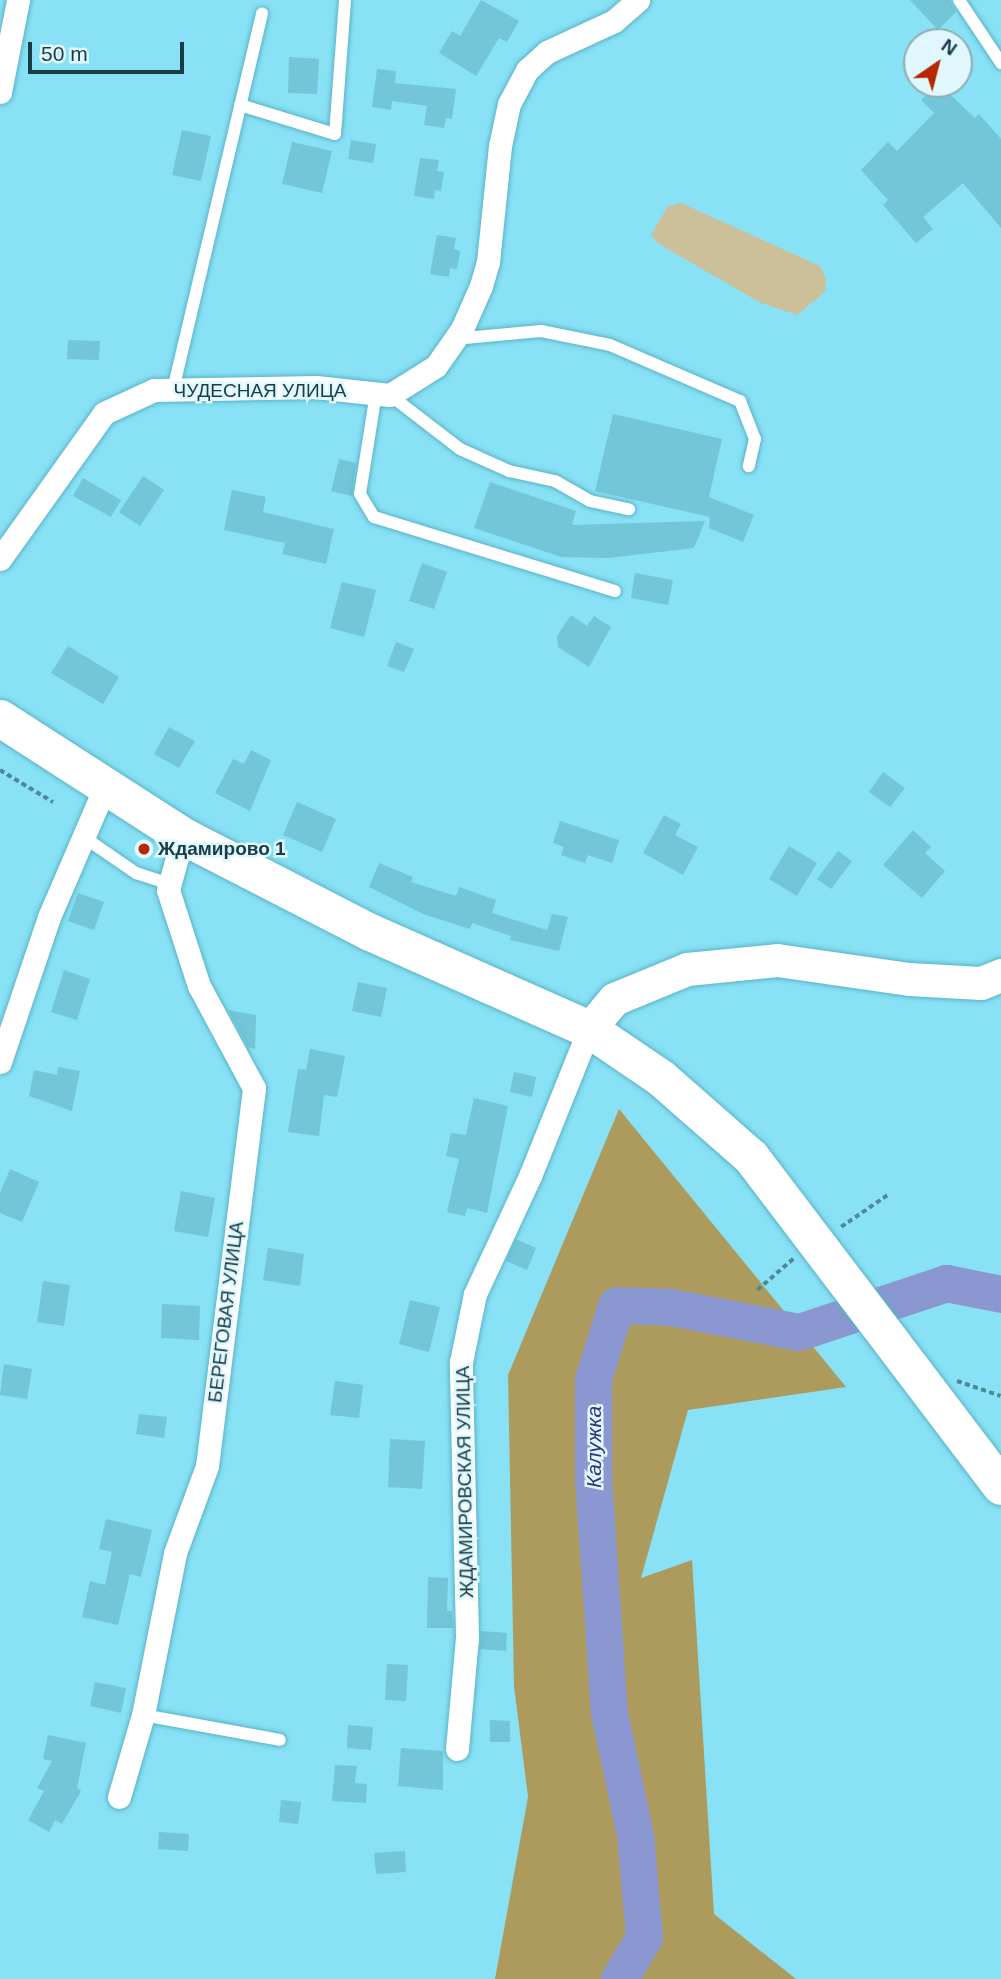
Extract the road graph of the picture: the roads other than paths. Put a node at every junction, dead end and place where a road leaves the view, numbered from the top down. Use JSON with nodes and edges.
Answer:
{"nodes":[{"id":1,"x":345,"y":0,"type":"edge"},
{"id":2,"x":638,"y":0,"type":"edge"},
{"id":3,"x":959,"y":0,"type":"edge"},
{"id":4,"x":11,"y":7,"type":"edge"},
{"id":5,"x":262,"y":13,"type":"dead end"},
{"id":6,"x":1001,"y":63,"type":"edge"},
{"id":7,"x":0,"y":92,"type":"edge"},
{"id":8,"x":240,"y":105,"type":"junction"},
{"id":9,"x":454,"y":340,"type":"junction"},
{"id":10,"x":173,"y":390,"type":"junction"},
{"id":11,"x":383,"y":394,"type":"junction"},
{"id":12,"x":749,"y":466,"type":"dead end"},
{"id":13,"x":629,"y":509,"type":"dead end"},
{"id":14,"x":0,"y":559,"type":"edge"},
{"id":15,"x":615,"y":591,"type":"dead end"},
{"id":16,"x":0,"y":718,"type":"edge"},
{"id":17,"x":105,"y":787,"type":"junction"},
{"id":18,"x":183,"y":836,"type":"junction"},
{"id":19,"x":85,"y":838,"type":"junction"},
{"id":20,"x":170,"y":884,"type":"junction"},
{"id":21,"x":994,"y":980,"type":"edge"},
{"id":22,"x":589,"y":1029,"type":"junction"},
{"id":23,"x":0,"y":1062,"type":"edge"},
{"id":24,"x":1001,"y":1486,"type":"edge"},
{"id":25,"x":143,"y":1715,"type":"junction"},
{"id":26,"x":280,"y":1740,"type":"dead end"},
{"id":27,"x":457,"y":1749,"type":"dead end"},
{"id":28,"x":119,"y":1797,"type":"dead end"}],
"edges":[{"from":1,"to":8,"type":"lane"},
{"from":2,"to":9,"type":"street"},
{"from":3,"to":6,"type":"lane"},
{"from":4,"to":7,"type":"street"},
{"from":5,"to":8,"type":"lane"},
{"from":8,"to":10,"type":"lane"},
{"from":9,"to":11,"type":"street"},
{"from":9,"to":12,"type":"lane"},
{"from":10,"to":11,"type":"street","name":"ЧУДЕСНАЯ УЛИЦА"},
{"from":10,"to":14,"type":"street","name":"ЧУДЕСНАЯ УЛИЦА"},
{"from":11,"to":13,"type":"lane"},
{"from":11,"to":15,"type":"lane"},
{"from":16,"to":17,"type":"main road"},
{"from":17,"to":18,"type":"main road"},
{"from":17,"to":19,"type":"street"},
{"from":18,"to":20,"type":"street"},
{"from":18,"to":22,"type":"main road"},
{"from":19,"to":20,"type":"lane"},
{"from":19,"to":23,"type":"street"},
{"from":20,"to":25,"type":"street","name":"БЕРЕГОВАЯ УЛИЦА"},
{"from":21,"to":22,"type":"street"},
{"from":22,"to":24,"type":"main road"},
{"from":22,"to":27,"type":"street","name":"ЖДАМИРОВСКАЯ УЛИЦА"},
{"from":25,"to":26,"type":"lane"},
{"from":25,"to":28,"type":"street","name":"БЕРЕГОВАЯ УЛИЦА"}]}
